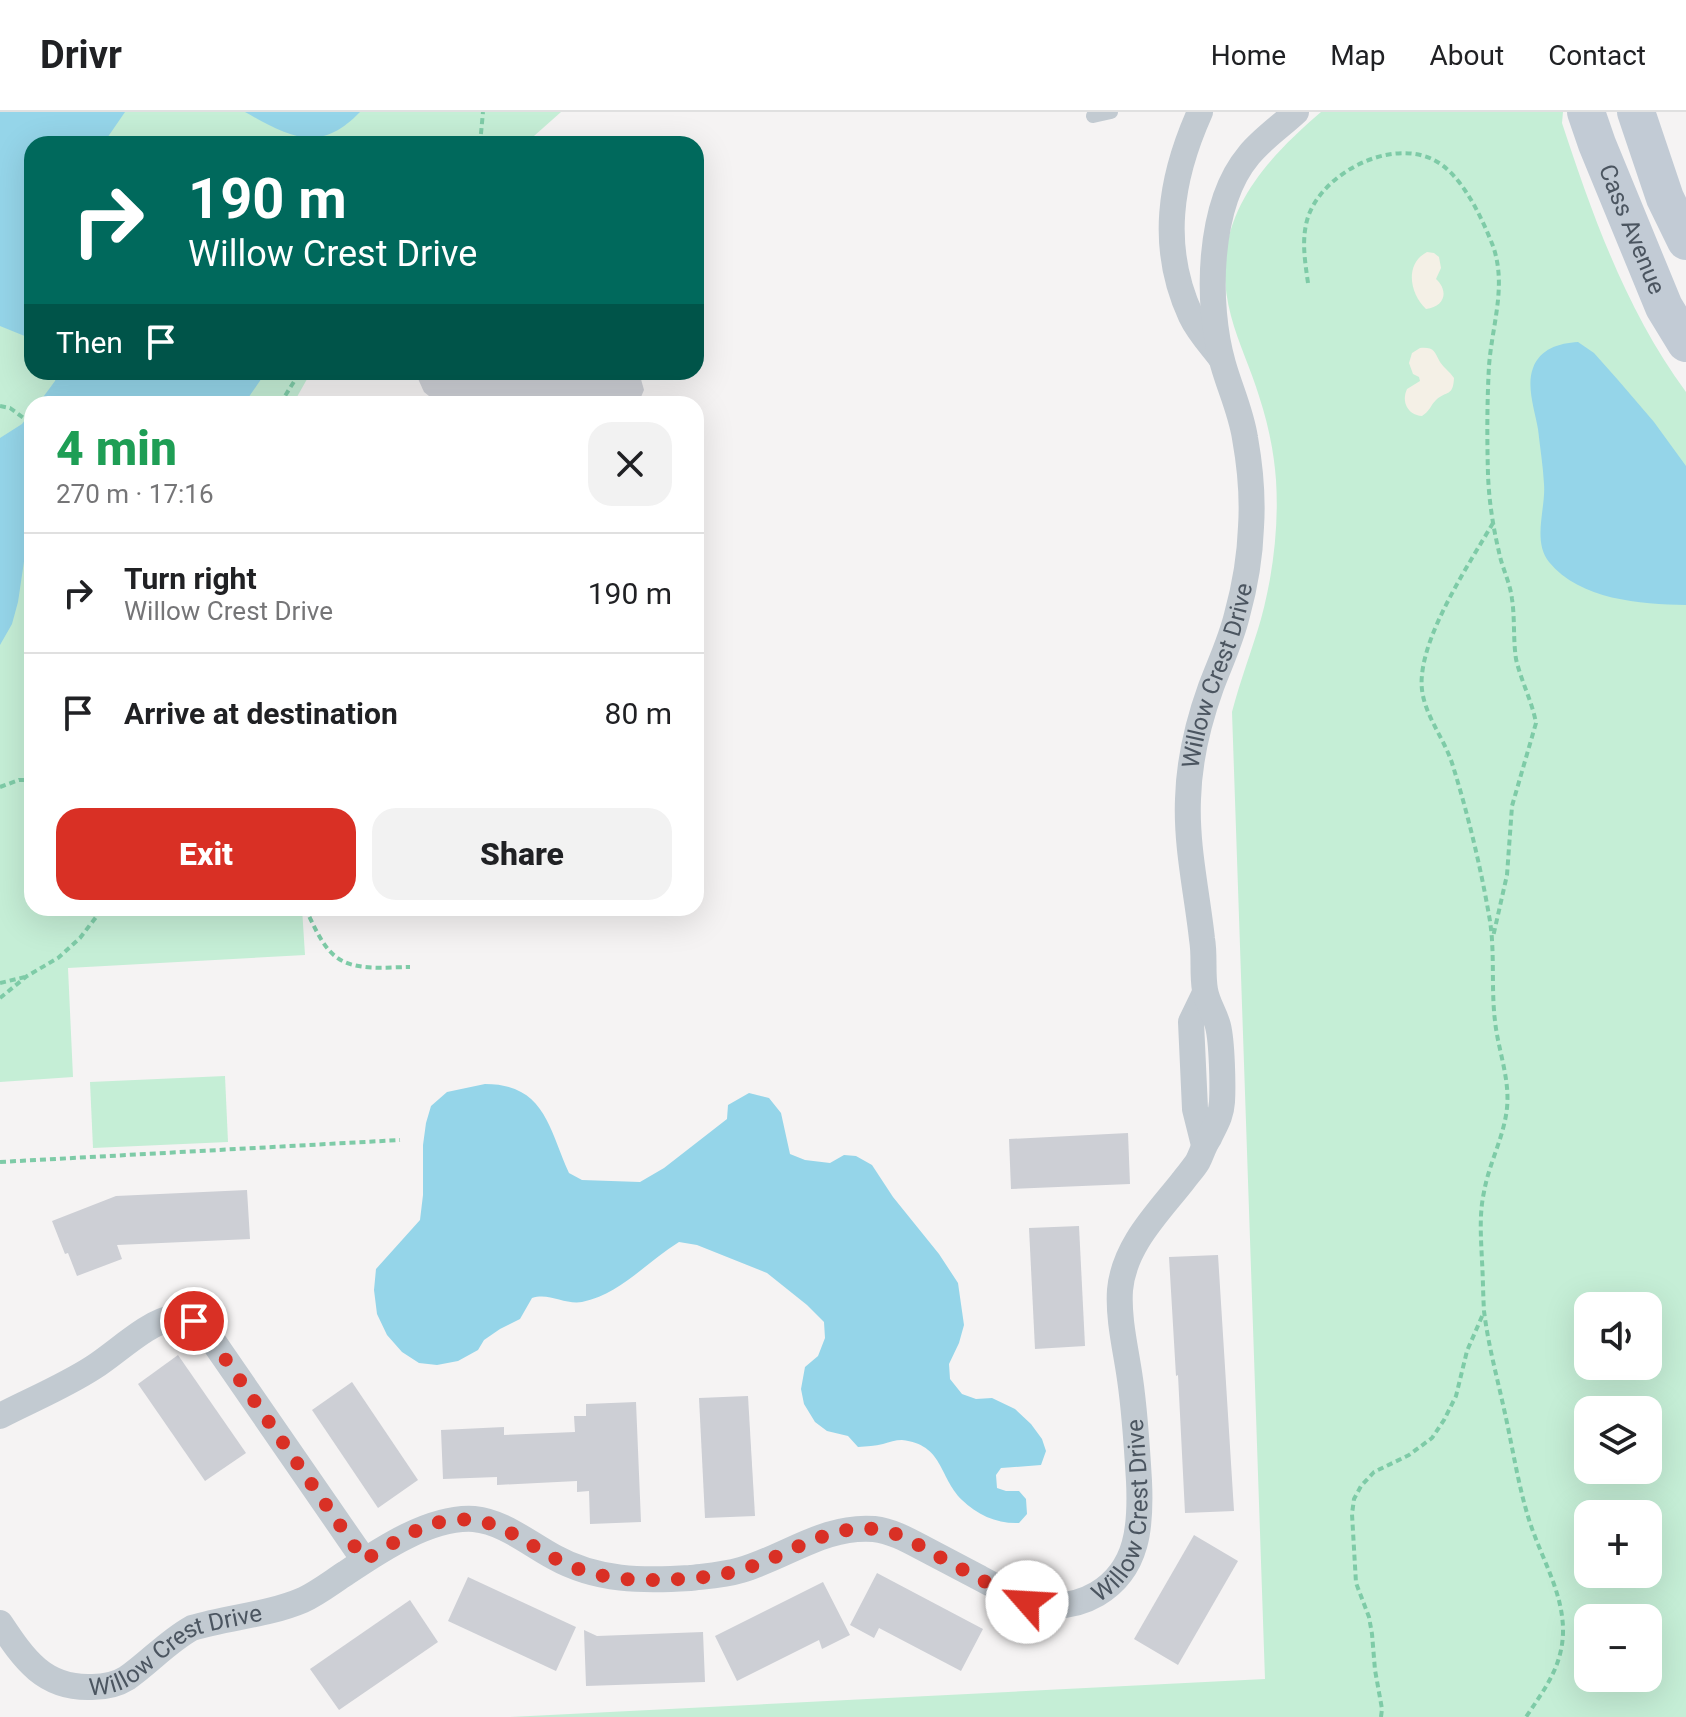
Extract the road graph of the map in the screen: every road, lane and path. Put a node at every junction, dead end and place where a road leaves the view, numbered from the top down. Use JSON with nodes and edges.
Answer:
{"nodes":[{"id":1,"x":483,"y":112,"type":"edge"},
{"id":2,"x":1111,"y":112,"type":"edge"},
{"id":3,"x":1200,"y":112,"type":"edge"},
{"id":4,"x":1296,"y":112,"type":"edge"},
{"id":5,"x":1586,"y":112,"type":"edge"},
{"id":6,"x":1636,"y":112,"type":"edge"},
{"id":7,"x":1093,"y":116,"type":"dead end"},
{"id":8,"x":481,"y":136,"type":"edge"},
{"id":9,"x":1686,"y":241,"type":"edge"},
{"id":10,"x":1308,"y":283,"type":"dead end"},
{"id":11,"x":1686,"y":343,"type":"edge"},
{"id":12,"x":1222,"y":360,"type":"junction"},
{"id":13,"x":0,"y":406,"type":"edge"},
{"id":14,"x":24,"y":418,"type":"edge"},
{"id":15,"x":1493,"y":523,"type":"junction"},
{"id":16,"x":24,"y":780,"type":"edge"},
{"id":17,"x":0,"y":787,"type":"edge"},
{"id":18,"x":97,"y":916,"type":"edge"},
{"id":19,"x":309,"y":916,"type":"edge"},
{"id":20,"x":1492,"y":941,"type":"junction"},
{"id":21,"x":410,"y":967,"type":"dead end"},
{"id":22,"x":27,"y":976,"type":"junction"},
{"id":23,"x":0,"y":983,"type":"edge"},
{"id":24,"x":0,"y":998,"type":"edge"},
{"id":25,"x":400,"y":1140,"type":"dead end"},
{"id":26,"x":0,"y":1162,"type":"edge"},
{"id":27,"x":1484,"y":1311,"type":"junction"},
{"id":28,"x":0,"y":1416,"type":"edge"},
{"id":29,"x":364,"y":1560,"type":"junction"},
{"id":30,"x":0,"y":1623,"type":"edge"},
{"id":31,"x":1381,"y":1717,"type":"edge"},
{"id":32,"x":1526,"y":1717,"type":"edge"}],
"edges":[{"from":1,"to":8,"type":"path"},
{"from":2,"to":7,"type":"lane"},
{"from":3,"to":12,"type":"street","name":"Willow Crest Drive"},
{"from":4,"to":12,"type":"street","name":"Willow Crest Drive"},
{"from":5,"to":11,"type":"main road","name":"Cass Avenue"},
{"from":6,"to":9,"type":"main road","name":"Cass Avenue"},
{"from":10,"to":15,"type":"path"},
{"from":12,"to":29,"type":"street","name":"Willow Crest Drive"},
{"from":13,"to":14,"type":"path"},
{"from":15,"to":20,"type":"path"},
{"from":15,"to":20,"type":"path"},
{"from":16,"to":17,"type":"path"},
{"from":18,"to":22,"type":"path"},
{"from":19,"to":21,"type":"path"},
{"from":20,"to":27,"type":"path"},
{"from":22,"to":23,"type":"path"},
{"from":22,"to":24,"type":"path"},
{"from":25,"to":26,"type":"path"},
{"from":27,"to":31,"type":"path"},
{"from":27,"to":32,"type":"path"},
{"from":28,"to":29,"type":"street"},
{"from":29,"to":30,"type":"street","name":"Willow Crest Drive"}]}
